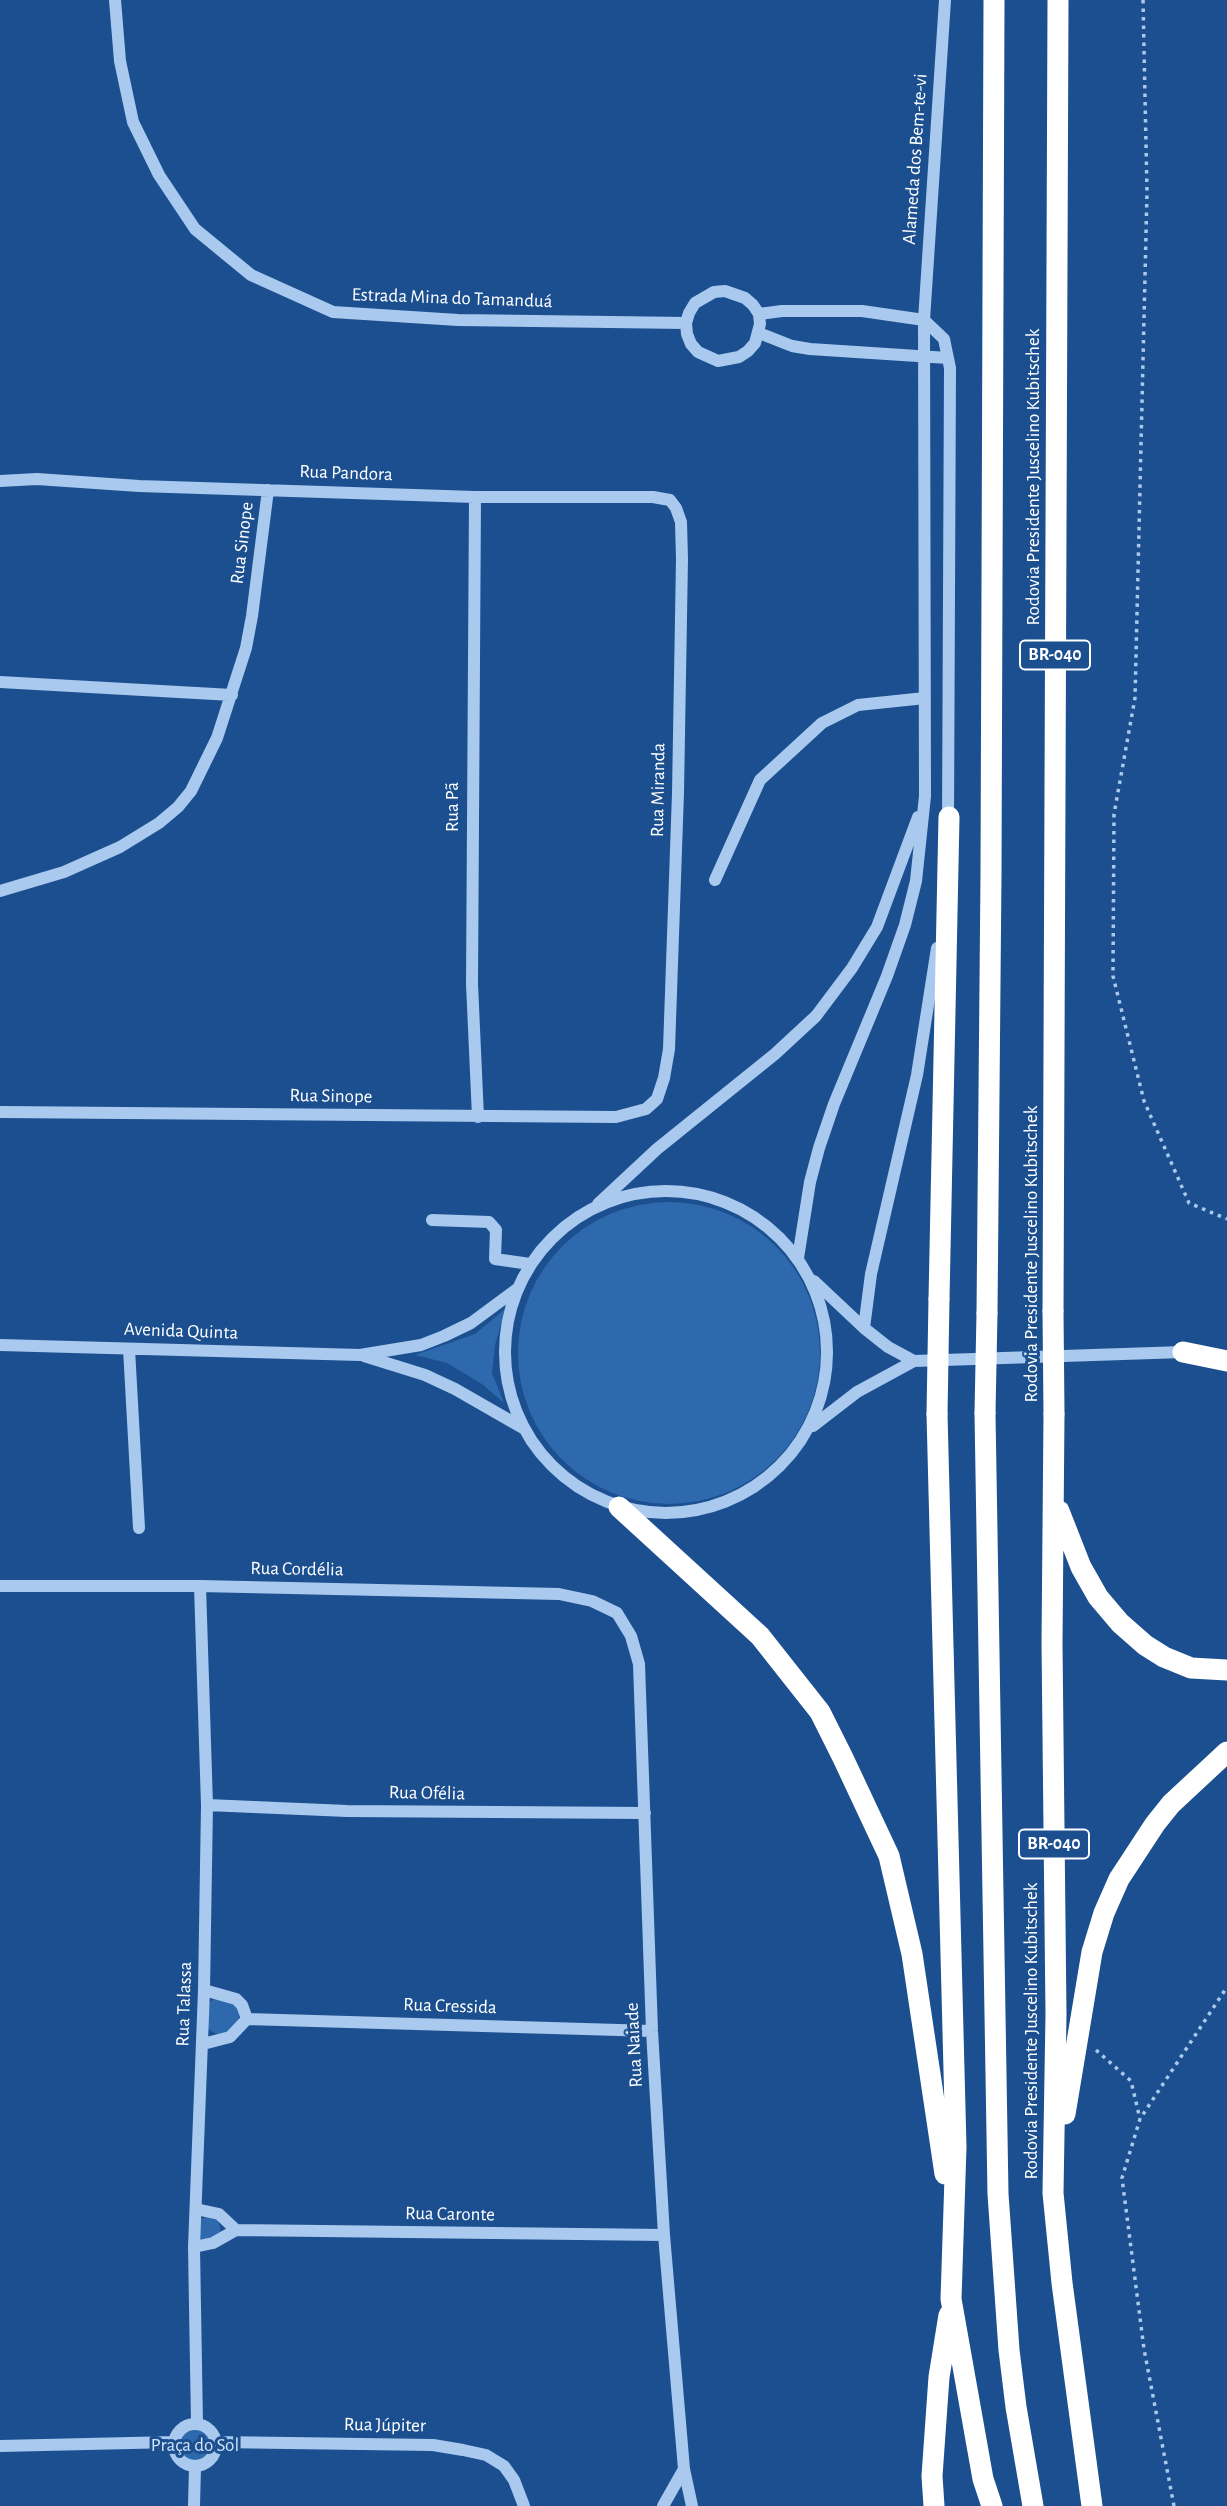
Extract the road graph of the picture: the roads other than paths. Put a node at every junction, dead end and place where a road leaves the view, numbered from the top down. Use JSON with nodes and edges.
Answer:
{"nodes":[{"id":1,"x":115,"y":0,"type":"edge"},
{"id":2,"x":945,"y":0,"type":"edge"},
{"id":3,"x":994,"y":0,"type":"edge"},
{"id":4,"x":1058,"y":0,"type":"edge"},
{"id":5,"x":759,"y":314,"type":"junction"},
{"id":6,"x":924,"y":320,"type":"junction"},
{"id":7,"x":686,"y":323,"type":"junction"},
{"id":8,"x":759,"y":334,"type":"junction"},
{"id":9,"x":924,"y":357,"type":"junction"},
{"id":10,"x":948,"y":358,"type":"junction"},
{"id":11,"x":0,"y":481,"type":"edge"},
{"id":12,"x":268,"y":490,"type":"junction"},
{"id":13,"x":475,"y":497,"type":"junction"},
{"id":14,"x":653,"y":497,"type":"joint"},
{"id":15,"x":0,"y":682,"type":"edge"},
{"id":16,"x":232,"y":695,"type":"junction"},
{"id":17,"x":925,"y":698,"type":"junction"},
{"id":18,"x":925,"y":796,"type":"junction"},
{"id":19,"x":949,"y":817,"type":"junction"},
{"id":20,"x":715,"y":880,"type":"dead end"},
{"id":21,"x":0,"y":891,"type":"edge"},
{"id":22,"x":657,"y":1099,"type":"joint"},
{"id":23,"x":0,"y":1112,"type":"edge"},
{"id":24,"x":478,"y":1117,"type":"junction"},
{"id":25,"x":594,"y":1208,"type":"junction"},
{"id":26,"x":432,"y":1220,"type":"dead end"},
{"id":27,"x":799,"y":1258,"type":"junction"},
{"id":28,"x":530,"y":1264,"type":"junction"},
{"id":29,"x":808,"y":1276,"type":"junction"},
{"id":30,"x":517,"y":1289,"type":"junction"},
{"id":31,"x":864,"y":1328,"type":"junction"},
{"id":32,"x":0,"y":1345,"type":"edge"},
{"id":33,"x":129,"y":1349,"type":"junction"},
{"id":34,"x":1227,"y":1350,"type":"edge"},
{"id":35,"x":1183,"y":1352,"type":"junction"},
{"id":36,"x":360,"y":1355,"type":"junction"},
{"id":37,"x":914,"y":1361,"type":"junction"},
{"id":38,"x":1227,"y":1361,"type":"edge"},
{"id":39,"x":523,"y":1428,"type":"junction"},
{"id":40,"x":810,"y":1428,"type":"junction"},
{"id":41,"x":1053,"y":1494,"type":"junction"},
{"id":42,"x":619,"y":1507,"type":"junction"},
{"id":43,"x":139,"y":1528,"type":"dead end"},
{"id":44,"x":0,"y":1586,"type":"edge"},
{"id":45,"x":200,"y":1586,"type":"junction"},
{"id":46,"x":592,"y":1601,"type":"joint"},
{"id":47,"x":1227,"y":1670,"type":"edge"},
{"id":48,"x":1227,"y":1752,"type":"edge"},
{"id":49,"x":207,"y":1805,"type":"junction"},
{"id":50,"x":645,"y":1814,"type":"junction"},
{"id":51,"x":204,"y":1990,"type":"junction"},
{"id":52,"x":247,"y":2019,"type":"junction"},
{"id":53,"x":652,"y":2031,"type":"junction"},
{"id":54,"x":203,"y":2044,"type":"junction"},
{"id":55,"x":1053,"y":2193,"type":"junction"},
{"id":56,"x":196,"y":2208,"type":"junction"},
{"id":57,"x":236,"y":2230,"type":"junction"},
{"id":58,"x":664,"y":2235,"type":"junction"},
{"id":59,"x":194,"y":2247,"type":"junction"},
{"id":60,"x":953,"y":2264,"type":"junction"},
{"id":61,"x":951,"y":2299,"type":"junction"},
{"id":62,"x":197,"y":2424,"type":"junction"},
{"id":63,"x":174,"y":2442,"type":"junction"},
{"id":64,"x":216,"y":2442,"type":"junction"},
{"id":65,"x":0,"y":2446,"type":"edge"},
{"id":66,"x":195,"y":2467,"type":"junction"},
{"id":67,"x":684,"y":2469,"type":"junction"},
{"id":68,"x":194,"y":2506,"type":"edge"},
{"id":69,"x":524,"y":2506,"type":"edge"},
{"id":70,"x":663,"y":2506,"type":"edge"},
{"id":71,"x":692,"y":2506,"type":"edge"},
{"id":72,"x":934,"y":2506,"type":"edge"},
{"id":73,"x":992,"y":2506,"type":"edge"},
{"id":74,"x":1033,"y":2506,"type":"edge"},
{"id":75,"x":1092,"y":2506,"type":"edge"}],
"edges":[{"from":1,"to":7,"type":"street","name":"Estrada Mina do Tamanduá"},
{"from":2,"to":6,"type":"street","name":"Alameda dos Bem-te-vi"},
{"from":3,"to":74,"type":"highway","name":"Rodovia Presidente Juscelino Kubitschek","number":"BR-040","bridge":true},
{"from":4,"to":41,"type":"highway","name":"Rodovia Presidente Juscelino Kubitschek","number":"BR-040","bridge":true},
{"from":5,"to":6,"type":"street"},
{"from":5,"to":7,"type":"street"},
{"from":5,"to":8,"type":"street"},
{"from":6,"to":9,"type":"street","name":"Alameda dos Bem-te-vi"},
{"from":6,"to":10,"type":"street"},
{"from":7,"to":8,"type":"street"},
{"from":8,"to":9,"type":"street"},
{"from":9,"to":10,"type":"street"},
{"from":9,"to":17,"type":"street","name":"Alameda dos Bem-te-vi"},
{"from":10,"to":19,"type":"street"},
{"from":11,"to":12,"type":"street","name":"Rua Pandora"},
{"from":12,"to":13,"type":"street","name":"Rua Pandora"},
{"from":12,"to":16,"type":"street","name":"Rua Sinope"},
{"from":13,"to":14,"type":"street","name":"Rua Pandora"},
{"from":13,"to":24,"type":"street","name":"Rua Pã"},
{"from":14,"to":22,"type":"street","name":"Rua Miranda"},
{"from":15,"to":16,"type":"street"},
{"from":16,"to":21,"type":"street","name":"Rua Sinope"},
{"from":17,"to":18,"type":"street","name":"Alameda dos Bem-te-vi"},
{"from":17,"to":20,"type":"street"},
{"from":18,"to":25,"type":"street"},
{"from":18,"to":27,"type":"street"},
{"from":19,"to":31,"type":"street"},
{"from":19,"to":60,"type":"highway","bridge":true},
{"from":22,"to":24,"type":"street","name":"Rua Sinope"},
{"from":23,"to":24,"type":"street","name":"Rua Sinope"},
{"from":25,"to":27,"type":"street"},
{"from":25,"to":28,"type":"street"},
{"from":26,"to":28,"type":"street"},
{"from":27,"to":29,"type":"street"},
{"from":28,"to":30,"type":"street"},
{"from":29,"to":31,"type":"street"},
{"from":29,"to":40,"type":"street"},
{"from":30,"to":36,"type":"street","name":"Avenida Quinta"},
{"from":30,"to":39,"type":"street"},
{"from":31,"to":37,"type":"street"},
{"from":32,"to":33,"type":"street","name":"Avenida Quinta"},
{"from":33,"to":36,"type":"street","name":"Avenida Quinta"},
{"from":33,"to":43,"type":"street"},
{"from":34,"to":35,"type":"highway"},
{"from":35,"to":37,"type":"street"},
{"from":35,"to":38,"type":"highway"},
{"from":36,"to":39,"type":"street","name":"Avenida Quinta"},
{"from":37,"to":40,"type":"street"},
{"from":39,"to":42,"type":"street"},
{"from":40,"to":42,"type":"street"},
{"from":41,"to":47,"type":"highway"},
{"from":41,"to":55,"type":"highway","name":"Rodovia Presidente Juscelino Kubitschek","number":"BR-040"},
{"from":42,"to":60,"type":"highway"},
{"from":44,"to":45,"type":"street","name":"Rua Cordélia"},
{"from":45,"to":46,"type":"street","name":"Rua Cordélia"},
{"from":45,"to":49,"type":"street","name":"Rua Talassa"},
{"from":46,"to":50,"type":"street","name":"Rua Naiade"},
{"from":48,"to":55,"type":"highway"},
{"from":49,"to":50,"type":"street","name":"Rua Ofélia"},
{"from":49,"to":51,"type":"street","name":"Rua Talassa"},
{"from":50,"to":53,"type":"street","name":"Rua Naiade"},
{"from":51,"to":52,"type":"street"},
{"from":51,"to":54,"type":"street","name":"Rua Talassa"},
{"from":52,"to":53,"type":"street","name":"Rua Cressida"},
{"from":52,"to":54,"type":"street"},
{"from":53,"to":58,"type":"street","name":"Rua Naiade"},
{"from":54,"to":56,"type":"street","name":"Rua Talassa"},
{"from":55,"to":75,"type":"highway","name":"Rodovia Presidente Juscelino Kubitschek","number":"BR-040"},
{"from":56,"to":57,"type":"street"},
{"from":56,"to":59,"type":"street","name":"Rua Talassa"},
{"from":57,"to":58,"type":"street","name":"Rua Caronte"},
{"from":57,"to":59,"type":"street","name":"Rua Caronte"},
{"from":58,"to":67,"type":"street","name":"Rua Naiade"},
{"from":59,"to":62,"type":"street","name":"Rua Talassa"},
{"from":60,"to":61,"type":"highway"},
{"from":61,"to":72,"type":"highway"},
{"from":61,"to":73,"type":"highway"},
{"from":62,"to":63,"type":"street"},
{"from":62,"to":64,"type":"street"},
{"from":63,"to":65,"type":"street"},
{"from":63,"to":66,"type":"street"},
{"from":64,"to":66,"type":"street"},
{"from":64,"to":69,"type":"street","name":"Rua Júpiter"},
{"from":66,"to":68,"type":"street"},
{"from":67,"to":70,"type":"street"},
{"from":67,"to":71,"type":"street","name":"Rua Naiade"}]}
